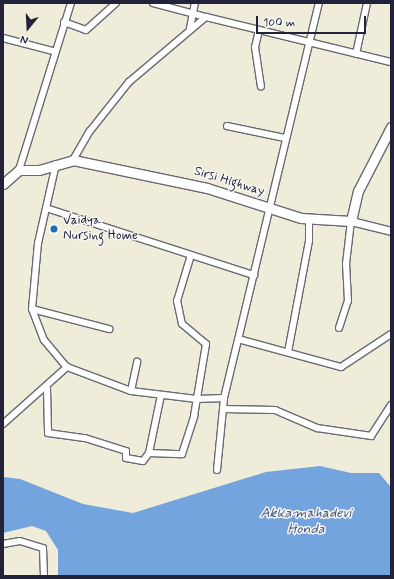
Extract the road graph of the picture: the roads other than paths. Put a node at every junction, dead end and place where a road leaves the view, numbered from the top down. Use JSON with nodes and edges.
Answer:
{"nodes":[{"id":1,"x":71,"y":3,"type":"edge"},
{"id":2,"x":116,"y":3,"type":"edge"},
{"id":3,"x":153,"y":3,"type":"edge"},
{"id":4,"x":195,"y":3,"type":"edge"},
{"id":5,"x":319,"y":3,"type":"edge"},
{"id":6,"x":367,"y":3,"type":"edge"},
{"id":7,"x":193,"y":13,"type":"junction"},
{"id":8,"x":206,"y":17,"type":"junction"},
{"id":9,"x":64,"y":22,"type":"junction"},
{"id":10,"x":190,"y":28,"type":"junction"},
{"id":11,"x":260,"y":30,"type":"junction"},
{"id":12,"x":3,"y":38,"type":"edge"},
{"id":13,"x":309,"y":42,"type":"junction"},
{"id":14,"x":53,"y":51,"type":"junction"},
{"id":15,"x":356,"y":54,"type":"junction"},
{"id":16,"x":391,"y":62,"type":"edge"},
{"id":17,"x":261,"y":87,"type":"dead end"},
{"id":18,"x":227,"y":126,"type":"dead end"},
{"id":19,"x":391,"y":127,"type":"edge"},
{"id":20,"x":285,"y":138,"type":"junction"},
{"id":21,"x":73,"y":160,"type":"junction"},
{"id":22,"x":56,"y":164,"type":"junction"},
{"id":23,"x":19,"y":170,"type":"junction"},
{"id":24,"x":3,"y":184,"type":"edge"},
{"id":25,"x":46,"y":208,"type":"junction"},
{"id":26,"x":270,"y":208,"type":"junction"},
{"id":27,"x":309,"y":218,"type":"junction"},
{"id":28,"x":351,"y":221,"type":"junction"},
{"id":29,"x":391,"y":231,"type":"edge"},
{"id":30,"x":192,"y":255,"type":"junction"},
{"id":31,"x":254,"y":275,"type":"junction"},
{"id":32,"x":32,"y":308,"type":"junction"},
{"id":33,"x":339,"y":328,"type":"dead end"},
{"id":34,"x":109,"y":329,"type":"dead end"},
{"id":35,"x":391,"y":334,"type":"edge"},
{"id":36,"x":238,"y":339,"type":"junction"},
{"id":37,"x":288,"y":352,"type":"junction"},
{"id":38,"x":137,"y":362,"type":"dead end"},
{"id":39,"x":67,"y":367,"type":"junction"},
{"id":40,"x":46,"y":388,"type":"junction"},
{"id":41,"x":131,"y":391,"type":"junction"},
{"id":42,"x":161,"y":395,"type":"junction"},
{"id":43,"x":224,"y":398,"type":"junction"},
{"id":44,"x":197,"y":399,"type":"junction"},
{"id":45,"x":391,"y":405,"type":"edge"},
{"id":46,"x":223,"y":409,"type":"junction"},
{"id":47,"x":3,"y":424,"type":"edge"},
{"id":48,"x":149,"y":453,"type":"junction"},
{"id":49,"x":217,"y":470,"type":"dead end"},
{"id":50,"x":3,"y":544,"type":"edge"},
{"id":51,"x":44,"y":576,"type":"edge"}],
"edges":[{"from":1,"to":9,"type":"street"},
{"from":2,"to":9,"type":"street"},
{"from":3,"to":7,"type":"street"},
{"from":4,"to":7,"type":"street"},
{"from":5,"to":13,"type":"street"},
{"from":6,"to":15,"type":"street"},
{"from":7,"to":8,"type":"street"},
{"from":7,"to":10,"type":"street"},
{"from":8,"to":10,"type":"street"},
{"from":8,"to":11,"type":"street"},
{"from":9,"to":14,"type":"street"},
{"from":10,"to":21,"type":"street"},
{"from":11,"to":13,"type":"street"},
{"from":11,"to":17,"type":"street"},
{"from":12,"to":14,"type":"street"},
{"from":13,"to":15,"type":"street"},
{"from":13,"to":20,"type":"street"},
{"from":14,"to":23,"type":"street"},
{"from":15,"to":16,"type":"street"},
{"from":18,"to":20,"type":"street"},
{"from":19,"to":28,"type":"main road"},
{"from":20,"to":26,"type":"street"},
{"from":21,"to":22,"type":"main road","name":"Sirsi Highway"},
{"from":21,"to":26,"type":"main road","name":"Sirsi Highway"},
{"from":22,"to":23,"type":"main road","name":"Sirsi Highway"},
{"from":22,"to":25,"type":"street"},
{"from":23,"to":24,"type":"main road"},
{"from":25,"to":30,"type":"street"},
{"from":25,"to":32,"type":"street"},
{"from":26,"to":27,"type":"main road","name":"Sirsi Highway"},
{"from":26,"to":31,"type":"street"},
{"from":27,"to":28,"type":"main road","name":"Sirsi Highway"},
{"from":27,"to":37,"type":"street"},
{"from":28,"to":29,"type":"street"},
{"from":28,"to":33,"type":"street"},
{"from":30,"to":31,"type":"street"},
{"from":30,"to":44,"type":"street"},
{"from":31,"to":36,"type":"street"},
{"from":32,"to":34,"type":"street"},
{"from":32,"to":39,"type":"street"},
{"from":35,"to":37,"type":"street"},
{"from":36,"to":37,"type":"street"},
{"from":36,"to":43,"type":"street"},
{"from":38,"to":41,"type":"street"},
{"from":39,"to":40,"type":"street"},
{"from":39,"to":41,"type":"street"},
{"from":40,"to":47,"type":"street"},
{"from":40,"to":48,"type":"street"},
{"from":41,"to":42,"type":"street"},
{"from":42,"to":44,"type":"street"},
{"from":42,"to":48,"type":"street"},
{"from":43,"to":44,"type":"street"},
{"from":43,"to":46,"type":"street"},
{"from":44,"to":48,"type":"street"},
{"from":45,"to":46,"type":"street"},
{"from":46,"to":49,"type":"street"},
{"from":50,"to":51,"type":"street"}]}
